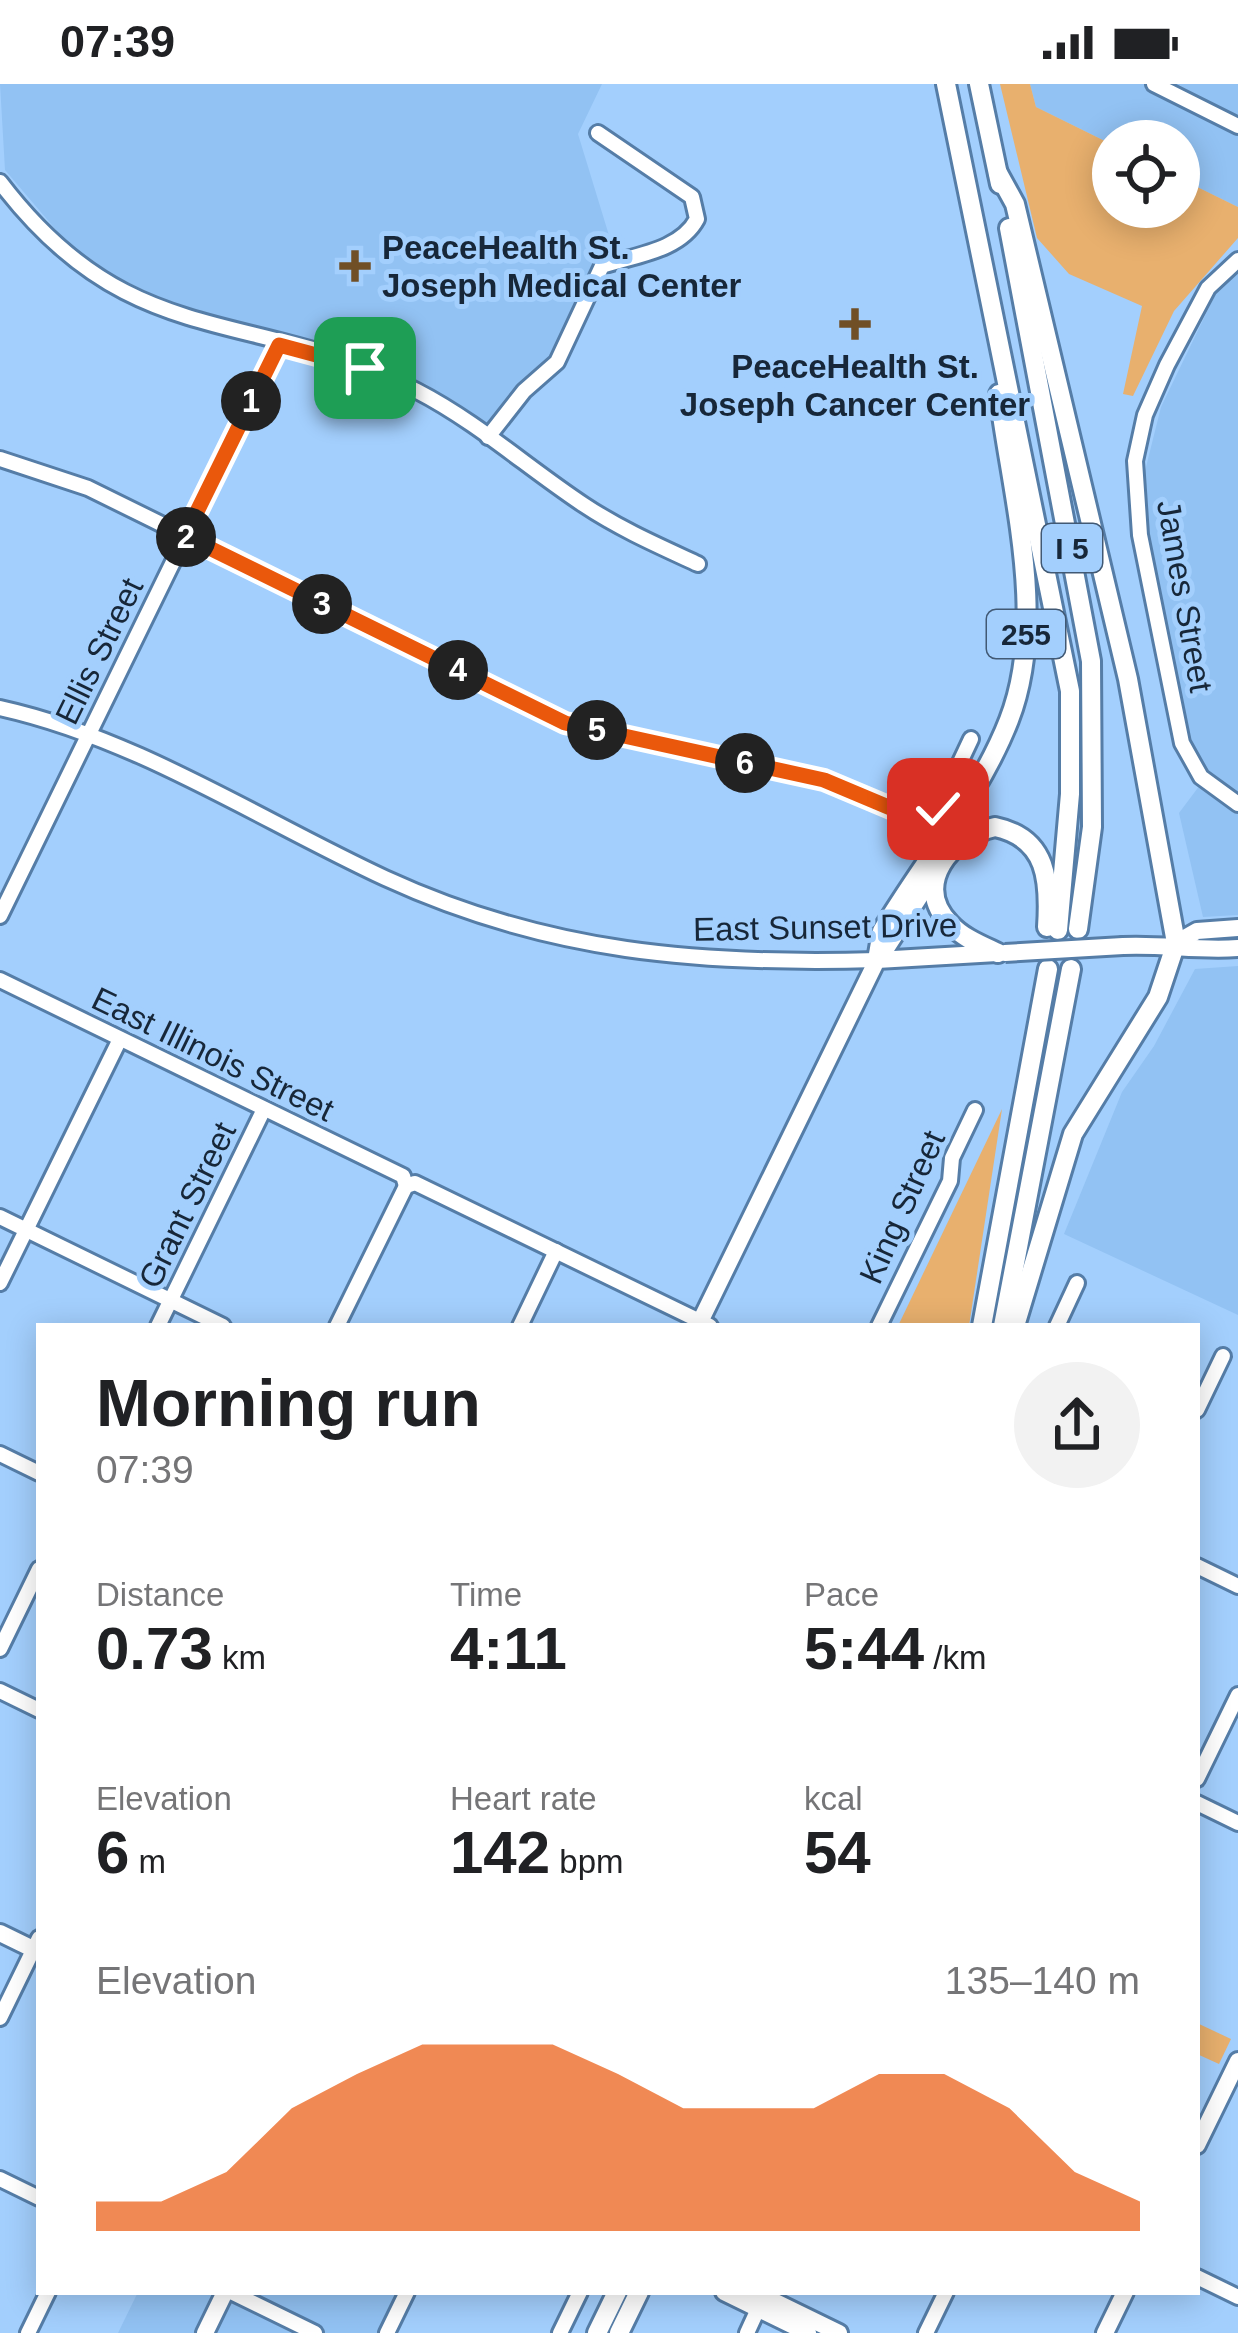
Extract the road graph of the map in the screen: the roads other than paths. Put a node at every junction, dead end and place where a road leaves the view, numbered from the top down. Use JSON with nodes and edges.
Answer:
{"nodes":[{"id":1,"x":946,"y":84,"type":"edge"},
{"id":2,"x":979,"y":84,"type":"edge"},
{"id":3,"x":1154,"y":84,"type":"edge"},
{"id":4,"x":1238,"y":126,"type":"edge"},
{"id":5,"x":598,"y":133,"type":"dead end"},
{"id":6,"x":998,"y":172,"type":"junction"},
{"id":7,"x":0,"y":182,"type":"edge"},
{"id":8,"x":1238,"y":260,"type":"edge"},
{"id":9,"x":279,"y":345,"type":"junction"},
{"id":10,"x":1000,"y":347,"type":"junction"},
{"id":11,"x":488,"y":437,"type":"junction"},
{"id":12,"x":0,"y":459,"type":"edge"},
{"id":13,"x":185,"y":536,"type":"junction"},
{"id":14,"x":698,"y":564,"type":"dead end"},
{"id":15,"x":0,"y":708,"type":"edge"},
{"id":16,"x":88,"y":734,"type":"junction"},
{"id":17,"x":971,"y":739,"type":"dead end"},
{"id":18,"x":1238,"y":804,"type":"edge"},
{"id":19,"x":941,"y":861,"type":"junction"},
{"id":20,"x":0,"y":916,"type":"edge"},
{"id":21,"x":1238,"y":928,"type":"edge"},
{"id":22,"x":1061,"y":930,"type":"junction"},
{"id":23,"x":1176,"y":943,"type":"junction"},
{"id":24,"x":1238,"y":948,"type":"edge"},
{"id":25,"x":1002,"y":953,"type":"junction"},
{"id":26,"x":877,"y":960,"type":"junction"},
{"id":27,"x":1071,"y":968,"type":"dead end"},
{"id":28,"x":1048,"y":969,"type":"dead end"},
{"id":29,"x":0,"y":980,"type":"edge"},
{"id":30,"x":120,"y":1039,"type":"junction"},
{"id":31,"x":264,"y":1108,"type":"junction"},
{"id":32,"x":975,"y":1110,"type":"dead end"},
{"id":33,"x":408,"y":1182,"type":"junction"},
{"id":34,"x":0,"y":1217,"type":"edge"},
{"id":35,"x":26,"y":1230,"type":"junction"},
{"id":36,"x":556,"y":1251,"type":"junction"},
{"id":37,"x":0,"y":1283,"type":"edge"},
{"id":38,"x":1077,"y":1283,"type":"dead end"},
{"id":39,"x":170,"y":1300,"type":"junction"},
{"id":40,"x":159,"y":1323,"type":"edge"},
{"id":41,"x":217,"y":1323,"type":"edge"},
{"id":42,"x":339,"y":1323,"type":"edge"},
{"id":43,"x":521,"y":1323,"type":"edge"},
{"id":44,"x":701,"y":1323,"type":"edge"},
{"id":45,"x":703,"y":1323,"type":"edge"},
{"id":46,"x":880,"y":1323,"type":"edge"},
{"id":47,"x":983,"y":1323,"type":"edge"},
{"id":48,"x":1004,"y":1323,"type":"edge"},
{"id":49,"x":1016,"y":1323,"type":"edge"},
{"id":50,"x":1058,"y":1323,"type":"edge"},
{"id":51,"x":1223,"y":1356,"type":"dead end"},
{"id":52,"x":1200,"y":1404,"type":"edge"},
{"id":53,"x":0,"y":1454,"type":"edge"},
{"id":54,"x":36,"y":1472,"type":"edge"},
{"id":55,"x":1200,"y":1567,"type":"edge"},
{"id":56,"x":36,"y":1575,"type":"edge"},
{"id":57,"x":1238,"y":1586,"type":"edge"},
{"id":58,"x":0,"y":1649,"type":"edge"},
{"id":59,"x":0,"y":1691,"type":"edge"},
{"id":60,"x":1238,"y":1695,"type":"edge"},
{"id":61,"x":36,"y":1709,"type":"edge"},
{"id":62,"x":1200,"y":1773,"type":"edge"},
{"id":63,"x":1200,"y":1804,"type":"edge"},
{"id":64,"x":1238,"y":1822,"type":"edge"},
{"id":65,"x":0,"y":1933,"type":"edge"},
{"id":66,"x":36,"y":1946,"type":"edge"},
{"id":67,"x":36,"y":1948,"type":"edge"},
{"id":68,"x":0,"y":2018,"type":"edge"},
{"id":69,"x":1238,"y":2061,"type":"edge"},
{"id":70,"x":1200,"y":2139,"type":"edge"},
{"id":71,"x":0,"y":2179,"type":"edge"},
{"id":72,"x":36,"y":2197,"type":"edge"},
{"id":73,"x":1200,"y":2278,"type":"edge"},
{"id":74,"x":47,"y":2295,"type":"edge"},
{"id":75,"x":226,"y":2295,"type":"edge"},
{"id":76,"x":234,"y":2295,"type":"edge"},
{"id":77,"x":406,"y":2295,"type":"edge"},
{"id":78,"x":579,"y":2295,"type":"edge"},
{"id":79,"x":615,"y":2295,"type":"edge"},
{"id":80,"x":638,"y":2295,"type":"edge"},
{"id":81,"x":945,"y":2295,"type":"edge"},
{"id":82,"x":1124,"y":2295,"type":"edge"},
{"id":83,"x":761,"y":2297,"type":"edge"},
{"id":84,"x":1238,"y":2297,"type":"edge"},
{"id":85,"x":28,"y":2333,"type":"edge"},
{"id":86,"x":205,"y":2333,"type":"edge"},
{"id":87,"x":315,"y":2333,"type":"edge"},
{"id":88,"x":387,"y":2333,"type":"edge"},
{"id":89,"x":560,"y":2333,"type":"edge"},
{"id":90,"x":597,"y":2333,"type":"edge"},
{"id":91,"x":620,"y":2333,"type":"edge"},
{"id":92,"x":746,"y":2333,"type":"edge"},
{"id":93,"x":808,"y":2333,"type":"edge"},
{"id":94,"x":839,"y":2333,"type":"edge"},
{"id":95,"x":926,"y":2333,"type":"edge"},
{"id":96,"x":1105,"y":2333,"type":"edge"}],
"edges":[{"from":1,"to":10,"type":"highway","number":"I 5"},
{"from":2,"to":6,"type":"highway","number":"I 5"},
{"from":3,"to":4,"type":"street"},
{"from":5,"to":11,"type":"street"},
{"from":6,"to":22,"type":"highway","number":"I 5"},
{"from":6,"to":23,"type":"highway"},
{"from":7,"to":9,"type":"street"},
{"from":8,"to":18,"type":"street","name":"James Street"},
{"from":9,"to":11,"type":"street"},
{"from":9,"to":13,"type":"street","name":"Ellis Street"},
{"from":10,"to":22,"type":"highway","number":"I 5"},
{"from":10,"to":26,"type":"highway","number":"255"},
{"from":11,"to":14,"type":"street"},
{"from":12,"to":13,"type":"street"},
{"from":13,"to":16,"type":"street","name":"Ellis Street"},
{"from":13,"to":17,"type":"street"},
{"from":15,"to":16,"type":"street","name":"East Sunset Drive"},
{"from":16,"to":20,"type":"street","name":"Ellis Street"},
{"from":16,"to":26,"type":"street","name":"East Sunset Drive"},
{"from":19,"to":22,"type":"highway"},
{"from":19,"to":25,"type":"highway"},
{"from":19,"to":26,"type":"highway"},
{"from":21,"to":23,"type":"main road","name":"East Sunset Drive"},
{"from":23,"to":24,"type":"main road","name":"East Sunset Drive"},
{"from":23,"to":25,"type":"main road","name":"East Sunset Drive","bridge":true},
{"from":23,"to":49,"type":"highway"},
{"from":25,"to":26,"type":"main road","name":"East Sunset Drive"},
{"from":26,"to":45,"type":"main road"},
{"from":27,"to":48,"type":"highway"},
{"from":28,"to":47,"type":"highway"},
{"from":29,"to":30,"type":"street","name":"East Illinois Street"},
{"from":30,"to":31,"type":"street","name":"East Illinois Street"},
{"from":30,"to":35,"type":"street"},
{"from":31,"to":33,"type":"street","name":"East Illinois Street"},
{"from":31,"to":39,"type":"street","name":"Grant Street"},
{"from":32,"to":46,"type":"street","name":"King Street"},
{"from":33,"to":36,"type":"street","name":"East Illinois Street"},
{"from":33,"to":42,"type":"street"},
{"from":34,"to":35,"type":"street"},
{"from":35,"to":37,"type":"street"},
{"from":35,"to":39,"type":"street"},
{"from":36,"to":43,"type":"street"},
{"from":36,"to":44,"type":"street","name":"East Illinois Street"},
{"from":38,"to":50,"type":"street"},
{"from":39,"to":40,"type":"street","name":"Grant Street"},
{"from":39,"to":41,"type":"street"},
{"from":51,"to":52,"type":"street"},
{"from":53,"to":54,"type":"street"},
{"from":55,"to":57,"type":"street"},
{"from":56,"to":58,"type":"street"},
{"from":59,"to":61,"type":"street"},
{"from":60,"to":62,"type":"street"},
{"from":63,"to":64,"type":"street"},
{"from":65,"to":66,"type":"main road"},
{"from":67,"to":68,"type":"street"},
{"from":69,"to":70,"type":"main road"},
{"from":71,"to":72,"type":"street"},
{"from":73,"to":84,"type":"street"},
{"from":74,"to":85,"type":"street"},
{"from":75,"to":86,"type":"main road"},
{"from":76,"to":87,"type":"street"},
{"from":77,"to":88,"type":"street"},
{"from":78,"to":89,"type":"street"},
{"from":79,"to":90,"type":"highway"},
{"from":80,"to":91,"type":"highway"},
{"from":81,"to":95,"type":"street"},
{"from":82,"to":96,"type":"main road"},
{"from":83,"to":92,"type":"street"},
{"from":83,"to":93,"type":"main road"},
{"from":83,"to":94,"type":"main road"}]}
